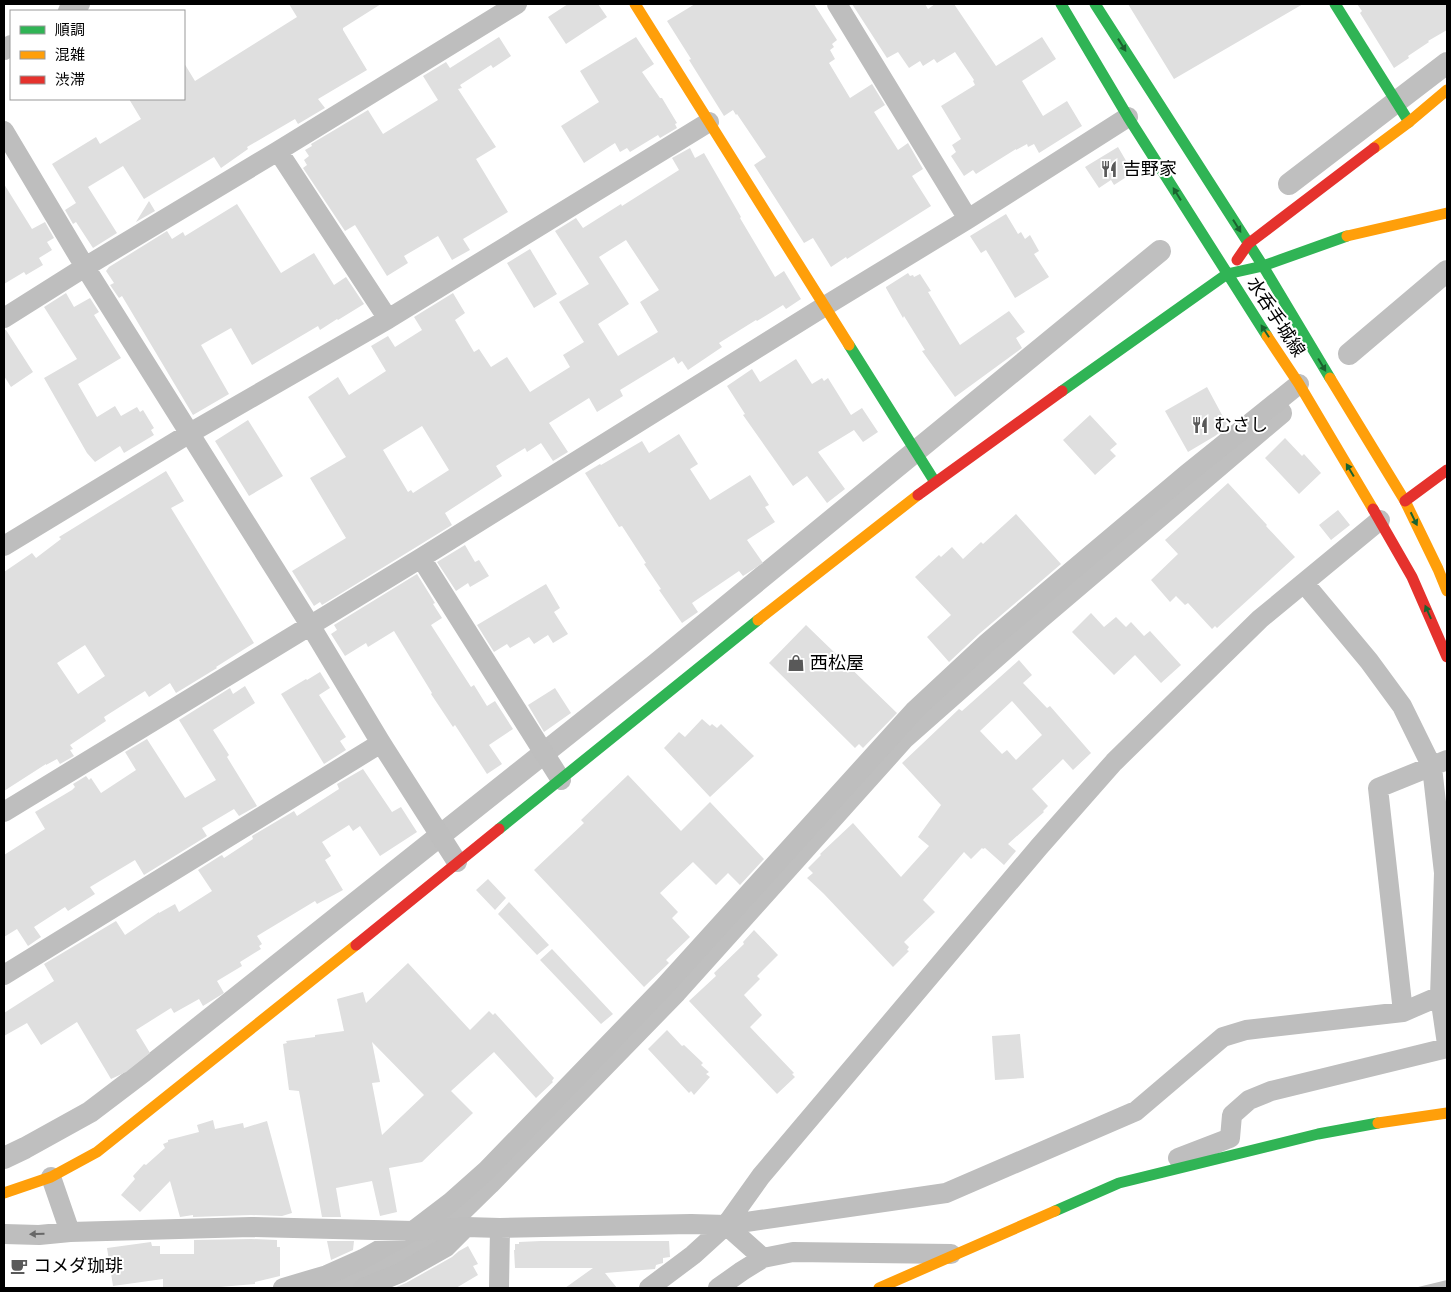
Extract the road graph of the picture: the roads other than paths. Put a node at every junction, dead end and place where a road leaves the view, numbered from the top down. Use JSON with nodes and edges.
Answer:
{"nodes":[{"id":1,"x":517,"y":4,"type":"edge"},
{"id":2,"x":636,"y":4,"type":"edge"},
{"id":3,"x":837,"y":4,"type":"edge"},
{"id":4,"x":1061,"y":4,"type":"edge"},
{"id":5,"x":1095,"y":4,"type":"edge"},
{"id":6,"x":1335,"y":4,"type":"edge"},
{"id":7,"x":1447,"y":90,"type":"edge"},
{"id":8,"x":1128,"y":116,"type":"junction"},
{"id":9,"x":709,"y":122,"type":"junction"},
{"id":10,"x":1409,"y":122,"type":"junction"},
{"id":11,"x":4,"y":131,"type":"edge"},
{"id":12,"x":278,"y":152,"type":"junction"},
{"id":13,"x":1447,"y":213,"type":"edge"},
{"id":14,"x":968,"y":219,"type":"junction"},
{"id":15,"x":1248,"y":244,"type":"junction"},
{"id":16,"x":1263,"y":266,"type":"junction"},
{"id":17,"x":85,"y":267,"type":"junction"},
{"id":18,"x":1227,"y":274,"type":"junction"},
{"id":19,"x":825,"y":306,"type":"junction"},
{"id":20,"x":4,"y":318,"type":"edge"},
{"id":21,"x":388,"y":319,"type":"junction"},
{"id":22,"x":1299,"y":384,"type":"junction"},
{"id":23,"x":190,"y":433,"type":"junction"},
{"id":24,"x":1447,"y":470,"type":"edge"},
{"id":25,"x":935,"y":482,"type":"junction"},
{"id":26,"x":1405,"y":502,"type":"junction"},
{"id":27,"x":1380,"y":520,"type":"junction"},
{"id":28,"x":4,"y":546,"type":"edge"},
{"id":29,"x":421,"y":558,"type":"junction"},
{"id":30,"x":1304,"y":583,"type":"junction"},
{"id":31,"x":1447,"y":590,"type":"edge"},
{"id":32,"x":310,"y":624,"type":"junction"},
{"id":33,"x":1447,"y":657,"type":"edge"},
{"id":34,"x":381,"y":743,"type":"junction"},
{"id":35,"x":1440,"y":763,"type":"edge"},
{"id":36,"x":561,"y":780,"type":"junction"},
{"id":37,"x":4,"y":812,"type":"edge"},
{"id":38,"x":457,"y":862,"type":"junction"},
{"id":39,"x":4,"y":976,"type":"edge"},
{"id":40,"x":1440,"y":996,"type":"junction"},
{"id":41,"x":1403,"y":1012,"type":"junction"},
{"id":42,"x":1447,"y":1044,"type":"edge"},
{"id":43,"x":1447,"y":1048,"type":"edge"},
{"id":44,"x":1447,"y":1113,"type":"edge"},
{"id":45,"x":51,"y":1177,"type":"junction"},
{"id":46,"x":1119,"y":1183,"type":"junction"},
{"id":47,"x":4,"y":1193,"type":"edge"},
{"id":48,"x":726,"y":1225,"type":"junction"},
{"id":49,"x":460,"y":1227,"type":"junction"},
{"id":50,"x":500,"y":1228,"type":"junction"},
{"id":51,"x":417,"y":1231,"type":"junction"},
{"id":52,"x":70,"y":1232,"type":"junction"},
{"id":53,"x":4,"y":1234,"type":"edge"},
{"id":54,"x":958,"y":1254,"type":"junction"},
{"id":55,"x":763,"y":1258,"type":"junction"},
{"id":56,"x":283,"y":1288,"type":"edge"},
{"id":57,"x":363,"y":1288,"type":"edge"},
{"id":58,"x":499,"y":1288,"type":"edge"},
{"id":59,"x":649,"y":1288,"type":"edge"},
{"id":60,"x":718,"y":1288,"type":"edge"},
{"id":61,"x":879,"y":1288,"type":"edge"}],
"edges":[{"from":1,"to":12,"type":"street"},
{"from":2,"to":9,"type":"street"},
{"from":3,"to":14,"type":"street"},
{"from":4,"to":8,"type":"street","name":"水呑手城線"},
{"from":5,"to":15,"type":"street","name":"水呑手城線","one_way":true},
{"from":6,"to":10,"type":"street"},
{"from":7,"to":10,"type":"street"},
{"from":8,"to":14,"type":"street"},
{"from":18,"to":8,"type":"street","name":"水呑手城線","one_way":true},
{"from":9,"to":19,"type":"street"},
{"from":9,"to":21,"type":"street"},
{"from":10,"to":15,"type":"street"},
{"from":11,"to":17,"type":"street"},
{"from":12,"to":17,"type":"street"},
{"from":12,"to":21,"type":"street"},
{"from":13,"to":16,"type":"street"},
{"from":14,"to":19,"type":"street"},
{"from":15,"to":16,"type":"street","name":"水呑手城線"},
{"from":15,"to":18,"type":"street"},
{"from":16,"to":18,"type":"street"},
{"from":16,"to":26,"type":"street","name":"水呑手城線","one_way":true},
{"from":17,"to":20,"type":"street"},
{"from":17,"to":23,"type":"street"},
{"from":22,"to":18,"type":"street","name":"水呑手城線","one_way":true},
{"from":18,"to":25,"type":"street"},
{"from":19,"to":25,"type":"street"},
{"from":19,"to":29,"type":"street"},
{"from":21,"to":23,"type":"street"},
{"from":27,"to":22,"type":"street","name":"水呑手城線","one_way":true},
{"from":22,"to":51,"type":"street"},
{"from":23,"to":28,"type":"street"},
{"from":23,"to":32,"type":"street"},
{"from":24,"to":26,"type":"street"},
{"from":25,"to":36,"type":"street"},
{"from":26,"to":31,"type":"street","name":"水呑手城線","one_way":true},
{"from":27,"to":30,"type":"street"},
{"from":33,"to":27,"type":"street","name":"水呑手城線","one_way":true},
{"from":29,"to":32,"type":"street"},
{"from":29,"to":36,"type":"street"},
{"from":30,"to":35,"type":"street"},
{"from":30,"to":48,"type":"street"},
{"from":32,"to":34,"type":"street"},
{"from":32,"to":37,"type":"street"},
{"from":34,"to":38,"type":"street"},
{"from":34,"to":39,"type":"street"},
{"from":35,"to":40,"type":"street"},
{"from":35,"to":41,"type":"street"},
{"from":36,"to":38,"type":"street"},
{"from":38,"to":45,"type":"street"},
{"from":40,"to":41,"type":"street"},
{"from":40,"to":42,"type":"street"},
{"from":41,"to":48,"type":"street"},
{"from":43,"to":46,"type":"street"},
{"from":44,"to":46,"type":"street"},
{"from":45,"to":47,"type":"street"},
{"from":45,"to":52,"type":"street"},
{"from":46,"to":54,"type":"street"},
{"from":48,"to":50,"type":"street"},
{"from":48,"to":55,"type":"street"},
{"from":48,"to":59,"type":"street"},
{"from":49,"to":50,"type":"street"},
{"from":49,"to":51,"type":"street"},
{"from":49,"to":57,"type":"street"},
{"from":50,"to":58,"type":"street"},
{"from":51,"to":52,"type":"street"},
{"from":51,"to":56,"type":"street"},
{"from":52,"to":53,"type":"street","one_way":true},
{"from":54,"to":55,"type":"street"},
{"from":54,"to":61,"type":"street"},
{"from":55,"to":60,"type":"street"}]}
